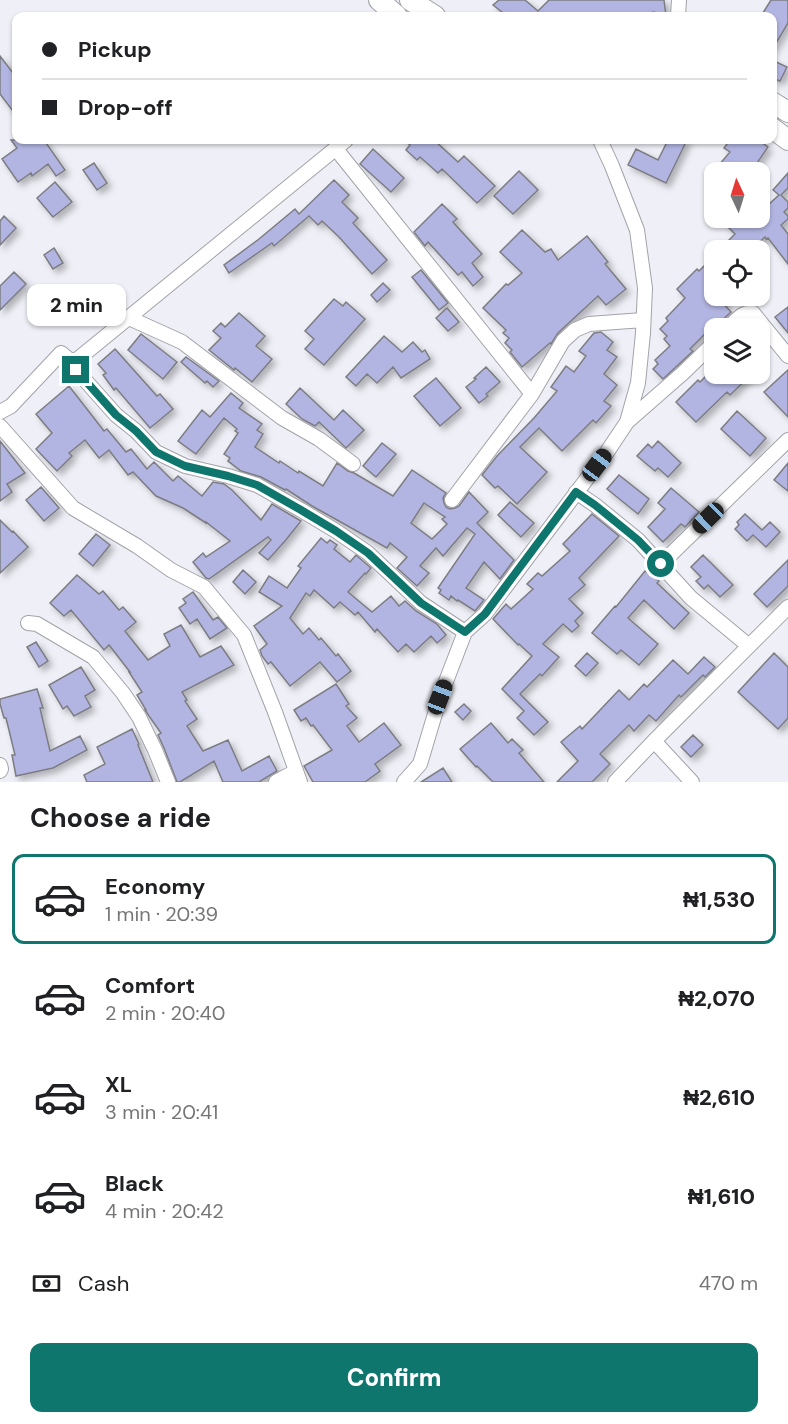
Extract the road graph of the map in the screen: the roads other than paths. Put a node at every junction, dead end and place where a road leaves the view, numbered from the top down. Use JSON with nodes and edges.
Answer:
{"nodes":[{"id":1,"x":379,"y":0,"type":"edge"},
{"id":2,"x":410,"y":0,"type":"edge"},
{"id":3,"x":392,"y":12,"type":"edge"},
{"id":4,"x":429,"y":12,"type":"edge"},
{"id":5,"x":341,"y":144,"type":"edge"},
{"id":6,"x":602,"y":144,"type":"edge"},
{"id":7,"x":129,"y":318,"type":"junction"},
{"id":8,"x":739,"y":318,"type":"edge"},
{"id":9,"x":757,"y":318,"type":"edge"},
{"id":10,"x":643,"y":320,"type":"junction"},
{"id":11,"x":770,"y":334,"type":"edge"},
{"id":12,"x":62,"y":353,"type":"junction"},
{"id":13,"x":704,"y":353,"type":"edge"},
{"id":14,"x":788,"y":356,"type":"edge"},
{"id":15,"x":532,"y":394,"type":"junction"},
{"id":16,"x":0,"y":412,"type":"edge"},
{"id":17,"x":627,"y":422,"type":"junction"},
{"id":18,"x":0,"y":426,"type":"edge"},
{"id":19,"x":788,"y":440,"type":"edge"},
{"id":20,"x":353,"y":464,"type":"dead end"},
{"id":21,"x":576,"y":492,"type":"junction"},
{"id":22,"x":452,"y":500,"type":"dead end"},
{"id":23,"x":661,"y":564,"type":"junction"},
{"id":24,"x":788,"y":607,"type":"edge"},
{"id":25,"x":28,"y":623,"type":"dead end"},
{"id":26,"x":465,"y":632,"type":"junction"},
{"id":27,"x":749,"y":646,"type":"junction"},
{"id":28,"x":654,"y":741,"type":"junction"},
{"id":29,"x":0,"y":765,"type":"edge"},
{"id":30,"x":0,"y":771,"type":"edge"},
{"id":31,"x":298,"y":776,"type":"edge"},
{"id":32,"x":168,"y":782,"type":"edge"},
{"id":33,"x":276,"y":782,"type":"edge"},
{"id":34,"x":404,"y":782,"type":"edge"},
{"id":35,"x":615,"y":782,"type":"edge"},
{"id":36,"x":692,"y":782,"type":"edge"}],
"edges":[{"from":1,"to":3,"type":"main road"},
{"from":2,"to":4,"type":"main road"},
{"from":5,"to":7,"type":"street"},
{"from":5,"to":15,"type":"street"},
{"from":6,"to":10,"type":"street"},
{"from":7,"to":12,"type":"street"},
{"from":7,"to":20,"type":"street"},
{"from":8,"to":9,"type":"street"},
{"from":10,"to":15,"type":"street"},
{"from":10,"to":17,"type":"street"},
{"from":11,"to":14,"type":"street"},
{"from":12,"to":16,"type":"street"},
{"from":12,"to":26,"type":"street"},
{"from":13,"to":17,"type":"street"},
{"from":15,"to":22,"type":"street"},
{"from":17,"to":21,"type":"street"},
{"from":18,"to":31,"type":"street"},
{"from":19,"to":23,"type":"street"},
{"from":21,"to":23,"type":"street"},
{"from":21,"to":26,"type":"street"},
{"from":23,"to":27,"type":"street"},
{"from":24,"to":27,"type":"street"},
{"from":25,"to":32,"type":"street"},
{"from":26,"to":34,"type":"street"},
{"from":27,"to":28,"type":"street"},
{"from":28,"to":35,"type":"street"},
{"from":28,"to":36,"type":"street"},
{"from":29,"to":30,"type":"street"},
{"from":31,"to":33,"type":"street"}]}
